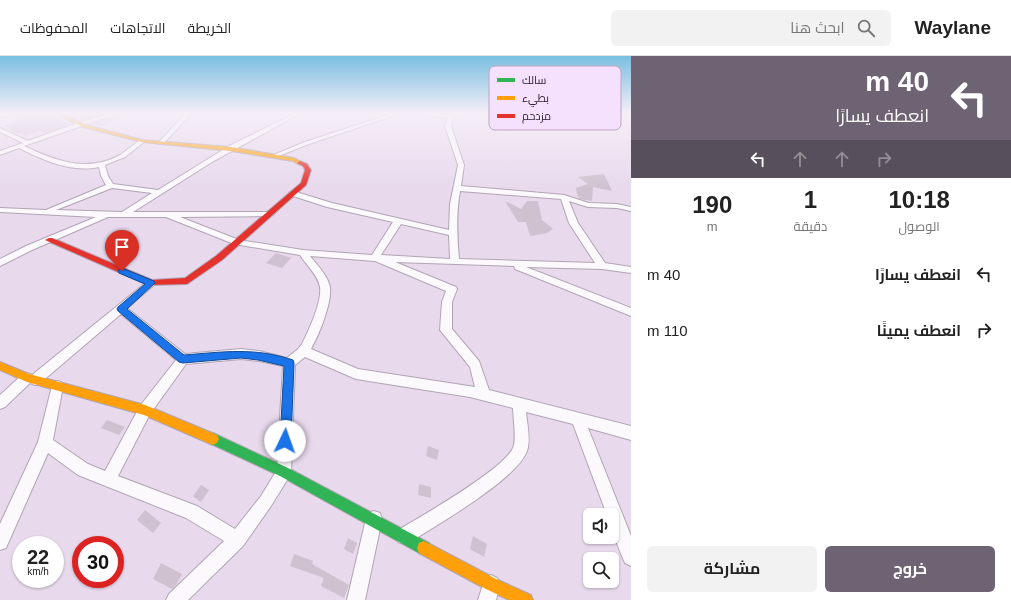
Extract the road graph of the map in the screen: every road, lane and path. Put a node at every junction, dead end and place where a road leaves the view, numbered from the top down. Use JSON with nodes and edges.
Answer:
{"nodes":[{"id":1,"x":19,"y":138,"type":"edge"},
{"id":2,"x":41,"y":138,"type":"edge"},
{"id":3,"x":132,"y":138,"type":"edge"},
{"id":4,"x":165,"y":138,"type":"edge"},
{"id":5,"x":249,"y":138,"type":"edge"},
{"id":6,"x":321,"y":138,"type":"edge"},
{"id":7,"x":452,"y":138,"type":"edge"},
{"id":8,"x":142,"y":141,"type":"junction"},
{"id":9,"x":29,"y":143,"type":"junction"},
{"id":10,"x":161,"y":143,"type":"junction"},
{"id":11,"x":19,"y":146,"type":"junction"},
{"id":12,"x":231,"y":149,"type":"junction"},
{"id":13,"x":0,"y":153,"type":"edge"},
{"id":14,"x":274,"y":156,"type":"junction"},
{"id":15,"x":102,"y":165,"type":"junction"},
{"id":16,"x":111,"y":186,"type":"junction"},
{"id":17,"x":456,"y":188,"type":"junction"},
{"id":18,"x":158,"y":192,"type":"junction"},
{"id":19,"x":293,"y":194,"type":"junction"},
{"id":20,"x":564,"y":197,"type":"junction"},
{"id":21,"x":631,"y":209,"type":"edge"},
{"id":22,"x":2,"y":211,"type":"edge"},
{"id":23,"x":45,"y":212,"type":"junction"},
{"id":24,"x":270,"y":214,"type":"junction"},
{"id":25,"x":107,"y":215,"type":"junction"},
{"id":26,"x":124,"y":215,"type":"junction"},
{"id":27,"x":168,"y":215,"type":"junction"},
{"id":28,"x":398,"y":221,"type":"junction"},
{"id":29,"x":453,"y":233,"type":"junction"},
{"id":30,"x":49,"y":240,"type":"junction"},
{"id":31,"x":237,"y":242,"type":"junction"},
{"id":32,"x":303,"y":253,"type":"junction"},
{"id":33,"x":375,"y":257,"type":"junction"},
{"id":34,"x":1,"y":262,"type":"edge"},
{"id":35,"x":455,"y":262,"type":"junction"},
{"id":36,"x":511,"y":264,"type":"junction"},
{"id":37,"x":602,"y":266,"type":"junction"},
{"id":38,"x":631,"y":270,"type":"edge"},
{"id":39,"x":151,"y":283,"type":"junction"},
{"id":40,"x":121,"y":309,"type":"junction"},
{"id":41,"x":631,"y":312,"type":"edge"},
{"id":42,"x":304,"y":351,"type":"junction"},
{"id":43,"x":183,"y":359,"type":"junction"},
{"id":44,"x":289,"y":363,"type":"junction"},
{"id":45,"x":0,"y":366,"type":"edge"},
{"id":46,"x":31,"y":379,"type":"junction"},
{"id":47,"x":57,"y":386,"type":"junction"},
{"id":48,"x":484,"y":395,"type":"junction"},
{"id":49,"x":0,"y":403,"type":"edge"},
{"id":50,"x":519,"y":404,"type":"junction"},
{"id":51,"x":144,"y":410,"type":"junction"},
{"id":52,"x":578,"y":419,"type":"junction"},
{"id":53,"x":631,"y":432,"type":"edge"},
{"id":54,"x":45,"y":443,"type":"junction"},
{"id":55,"x":284,"y":472,"type":"junction"},
{"id":56,"x":108,"y":479,"type":"junction"},
{"id":57,"x":374,"y":519,"type":"junction"},
{"id":58,"x":404,"y":536,"type":"junction"},
{"id":59,"x":237,"y":540,"type":"junction"},
{"id":60,"x":0,"y":542,"type":"edge"},
{"id":61,"x":631,"y":557,"type":"edge"},
{"id":62,"x":489,"y":592,"type":"edge"},
{"id":63,"x":175,"y":600,"type":"edge"},
{"id":64,"x":356,"y":600,"type":"edge"},
{"id":65,"x":526,"y":600,"type":"edge"}],
"edges":[{"from":1,"to":9,"type":"street"},
{"from":2,"to":9,"type":"street"},
{"from":3,"to":8,"type":"street"},
{"from":4,"to":10,"type":"street"},
{"from":5,"to":12,"type":"street"},
{"from":6,"to":14,"type":"street"},
{"from":7,"to":17,"type":"street"},
{"from":8,"to":10,"type":"street"},
{"from":8,"to":15,"type":"street"},
{"from":9,"to":11,"type":"street"},
{"from":10,"to":12,"type":"street"},
{"from":11,"to":13,"type":"street"},
{"from":11,"to":15,"type":"street"},
{"from":12,"to":14,"type":"street"},
{"from":12,"to":18,"type":"street"},
{"from":14,"to":19,"type":"street"},
{"from":15,"to":16,"type":"street"},
{"from":16,"to":18,"type":"street"},
{"from":16,"to":23,"type":"street"},
{"from":17,"to":20,"type":"street"},
{"from":17,"to":29,"type":"street"},
{"from":18,"to":26,"type":"street"},
{"from":19,"to":24,"type":"street"},
{"from":19,"to":28,"type":"street"},
{"from":20,"to":21,"type":"street"},
{"from":20,"to":37,"type":"street"},
{"from":22,"to":23,"type":"street"},
{"from":23,"to":25,"type":"street"},
{"from":24,"to":27,"type":"street"},
{"from":24,"to":31,"type":"street"},
{"from":25,"to":26,"type":"street"},
{"from":25,"to":30,"type":"street"},
{"from":26,"to":27,"type":"street"},
{"from":27,"to":31,"type":"street"},
{"from":28,"to":29,"type":"street"},
{"from":28,"to":33,"type":"street"},
{"from":29,"to":35,"type":"street"},
{"from":30,"to":34,"type":"street"},
{"from":30,"to":39,"type":"street"},
{"from":31,"to":32,"type":"street"},
{"from":31,"to":39,"type":"street"},
{"from":32,"to":33,"type":"street"},
{"from":32,"to":42,"type":"street"},
{"from":33,"to":35,"type":"street"},
{"from":33,"to":48,"type":"street"},
{"from":35,"to":36,"type":"street"},
{"from":36,"to":37,"type":"street"},
{"from":36,"to":41,"type":"street"},
{"from":37,"to":38,"type":"street"},
{"from":39,"to":40,"type":"street"},
{"from":40,"to":43,"type":"street"},
{"from":40,"to":46,"type":"street"},
{"from":42,"to":44,"type":"street"},
{"from":42,"to":48,"type":"street"},
{"from":43,"to":44,"type":"street"},
{"from":43,"to":51,"type":"street"},
{"from":44,"to":55,"type":"street"},
{"from":45,"to":46,"type":"street"},
{"from":46,"to":47,"type":"street"},
{"from":46,"to":49,"type":"street"},
{"from":47,"to":51,"type":"street"},
{"from":47,"to":54,"type":"street"},
{"from":48,"to":50,"type":"street"},
{"from":50,"to":52,"type":"street"},
{"from":50,"to":58,"type":"street"},
{"from":51,"to":55,"type":"street"},
{"from":51,"to":56,"type":"street"},
{"from":52,"to":53,"type":"street"},
{"from":52,"to":61,"type":"street"},
{"from":54,"to":56,"type":"street"},
{"from":54,"to":60,"type":"street"},
{"from":55,"to":57,"type":"street"},
{"from":55,"to":59,"type":"street"},
{"from":56,"to":59,"type":"street"},
{"from":57,"to":58,"type":"street"},
{"from":57,"to":64,"type":"street"},
{"from":58,"to":62,"type":"street"},
{"from":59,"to":63,"type":"street"},
{"from":62,"to":65,"type":"street"}]}
